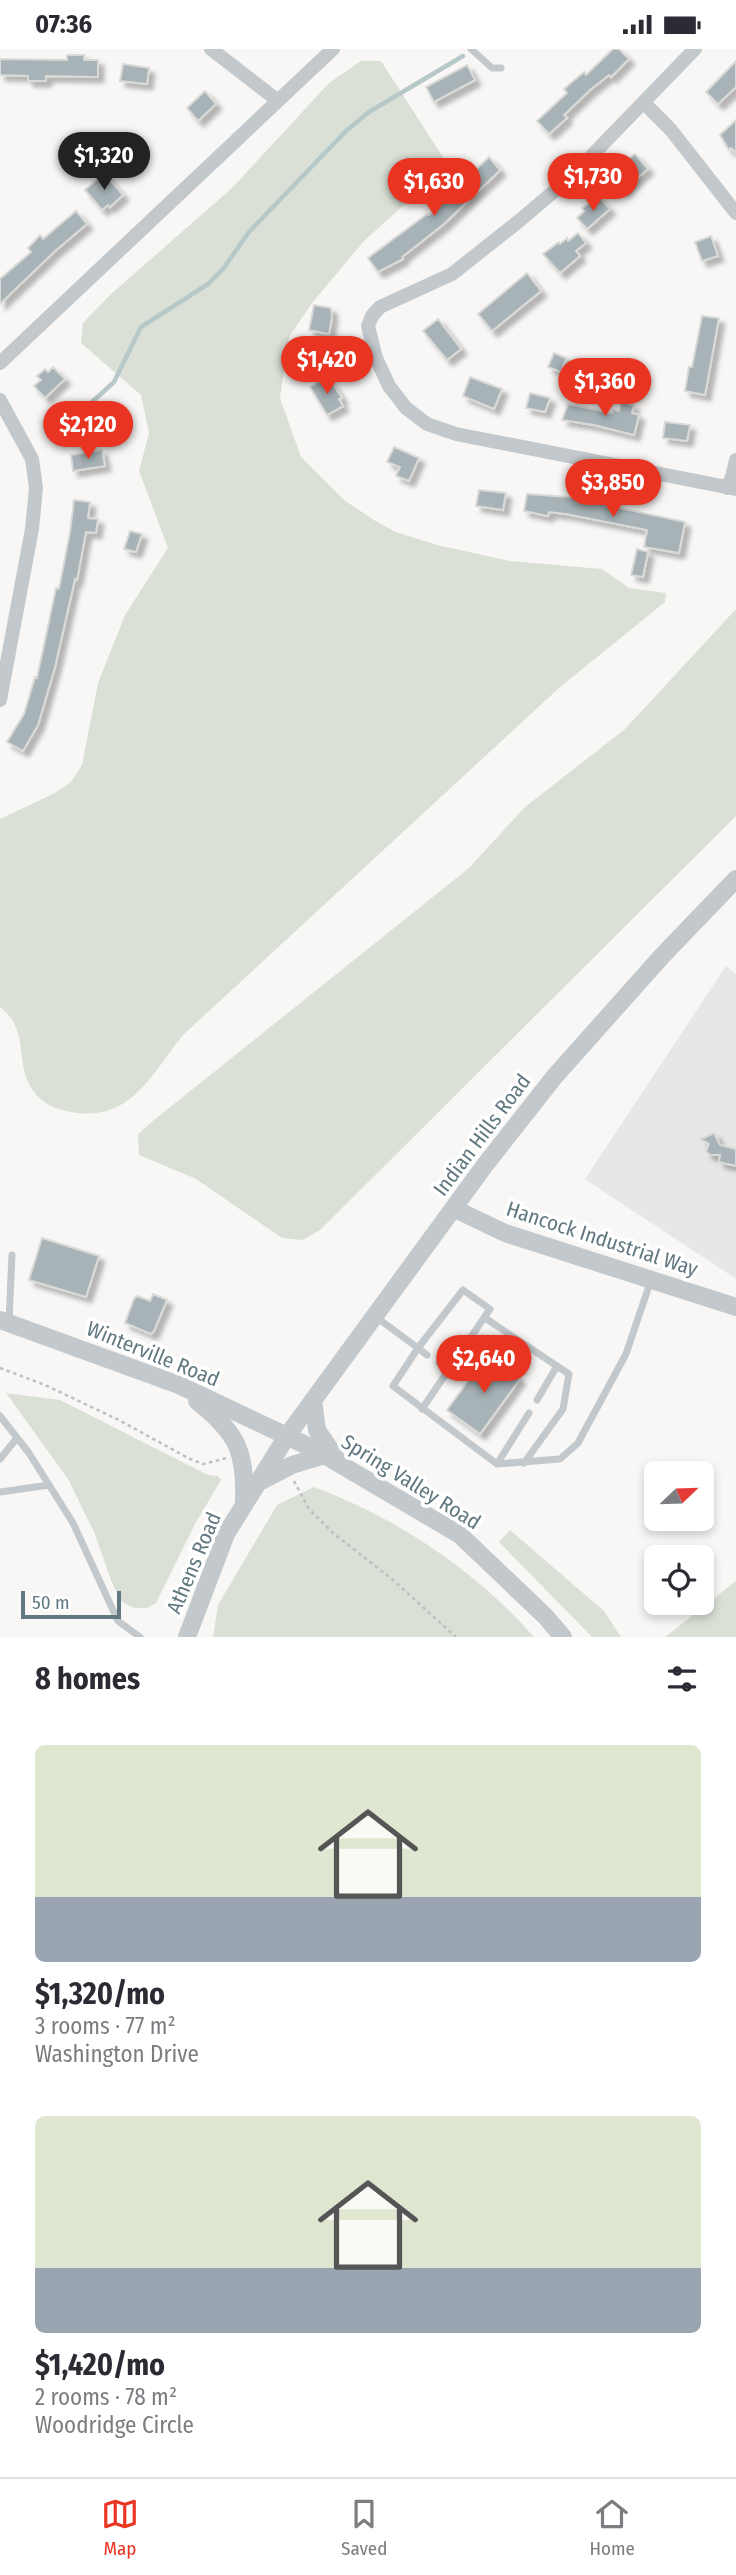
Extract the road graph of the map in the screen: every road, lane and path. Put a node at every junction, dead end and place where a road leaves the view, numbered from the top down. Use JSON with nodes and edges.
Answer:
{"nodes":[{"id":1,"x":212,"y":49,"type":"edge"},
{"id":2,"x":332,"y":49,"type":"edge"},
{"id":3,"x":471,"y":49,"type":"edge"},
{"id":4,"x":695,"y":49,"type":"edge"},
{"id":5,"x":501,"y":68,"type":"dead end"},
{"id":6,"x":277,"y":100,"type":"junction"},
{"id":7,"x":645,"y":103,"type":"junction"},
{"id":8,"x":736,"y":213,"type":"edge"},
{"id":9,"x":0,"y":363,"type":"edge"},
{"id":10,"x":0,"y":400,"type":"edge"},
{"id":11,"x":736,"y":460,"type":"edge"},
{"id":12,"x":732,"y":489,"type":"edge"},
{"id":13,"x":0,"y":699,"type":"edge"},
{"id":14,"x":736,"y":879,"type":"edge"},
{"id":15,"x":455,"y":1209,"type":"junction"},
{"id":16,"x":12,"y":1255,"type":"dead end"},
{"id":17,"x":651,"y":1280,"type":"junction"},
{"id":18,"x":736,"y":1307,"type":"edge"},
{"id":19,"x":375,"y":1317,"type":"junction"},
{"id":20,"x":485,"y":1318,"type":"junction"},
{"id":21,"x":439,"y":1321,"type":"junction"},
{"id":22,"x":4,"y":1322,"type":"edge"},
{"id":23,"x":446,"y":1327,"type":"dead end"},
{"id":24,"x":428,"y":1335,"type":"junction"},
{"id":25,"x":458,"y":1336,"type":"dead end"},
{"id":26,"x":437,"y":1341,"type":"dead end"},
{"id":27,"x":468,"y":1342,"type":"junction"},
{"id":28,"x":418,"y":1348,"type":"junction"},
{"id":29,"x":449,"y":1349,"type":"dead end"},
{"id":30,"x":427,"y":1355,"type":"dead end"},
{"id":31,"x":458,"y":1356,"type":"junction"},
{"id":32,"x":439,"y":1363,"type":"dead end"},
{"id":33,"x":557,"y":1366,"type":"junction"},
{"id":34,"x":0,"y":1368,"type":"edge"},
{"id":35,"x":449,"y":1370,"type":"junction"},
{"id":36,"x":178,"y":1385,"type":"junction"},
{"id":37,"x":313,"y":1400,"type":"junction"},
{"id":38,"x":537,"y":1400,"type":"dead end"},
{"id":39,"x":422,"y":1409,"type":"junction"},
{"id":40,"x":529,"y":1413,"type":"dead end"},
{"id":41,"x":0,"y":1416,"type":"edge"},
{"id":42,"x":287,"y":1436,"type":"junction"},
{"id":43,"x":17,"y":1438,"type":"junction"},
{"id":44,"x":235,"y":1455,"type":"dead end"},
{"id":45,"x":0,"y":1459,"type":"edge"},
{"id":46,"x":333,"y":1460,"type":"junction"},
{"id":47,"x":524,"y":1463,"type":"junction"},
{"id":48,"x":497,"y":1464,"type":"junction"},
{"id":49,"x":291,"y":1475,"type":"dead end"},
{"id":50,"x":258,"y":1483,"type":"junction"},
{"id":51,"x":49,"y":1485,"type":"junction"},
{"id":52,"x":0,"y":1492,"type":"edge"},
{"id":53,"x":244,"y":1506,"type":"junction"},
{"id":54,"x":140,"y":1637,"type":"edge"},
{"id":55,"x":187,"y":1637,"type":"edge"},
{"id":56,"x":456,"y":1637,"type":"edge"},
{"id":57,"x":563,"y":1637,"type":"edge"}],
"edges":[{"from":1,"to":6,"type":"street"},
{"from":2,"to":6,"type":"street"},
{"from":3,"to":5,"type":"lane"},
{"from":4,"to":7,"type":"street"},
{"from":6,"to":9,"type":"street"},
{"from":7,"to":8,"type":"street"},
{"from":7,"to":12,"type":"street"},
{"from":10,"to":13,"type":"street"},
{"from":11,"to":12,"type":"street"},
{"from":14,"to":15,"type":"street","name":"Indian Hills Road"},
{"from":15,"to":17,"type":"street","name":"Hancock Industrial Way"},
{"from":15,"to":19,"type":"street","name":"Indian Hills Road"},
{"from":16,"to":22,"type":"lane"},
{"from":17,"to":18,"type":"street","name":"Hancock Industrial Way"},
{"from":17,"to":47,"type":"lane"},
{"from":19,"to":28,"type":"lane"},
{"from":19,"to":37,"type":"street","name":"Indian Hills Road"},
{"from":20,"to":21,"type":"lane"},
{"from":20,"to":27,"type":"lane"},
{"from":20,"to":33,"type":"lane"},
{"from":21,"to":23,"type":"lane"},
{"from":21,"to":24,"type":"lane"},
{"from":22,"to":36,"type":"street","name":"Winterville Road"},
{"from":24,"to":26,"type":"lane"},
{"from":24,"to":28,"type":"lane"},
{"from":25,"to":27,"type":"lane"},
{"from":27,"to":31,"type":"lane"},
{"from":28,"to":30,"type":"lane"},
{"from":28,"to":39,"type":"lane"},
{"from":29,"to":31,"type":"lane"},
{"from":31,"to":35,"type":"lane"},
{"from":32,"to":35,"type":"lane"},
{"from":33,"to":38,"type":"lane"},
{"from":33,"to":47,"type":"lane"},
{"from":34,"to":44,"type":"path"},
{"from":35,"to":39,"type":"lane"},
{"from":36,"to":42,"type":"street","name":"Winterville Road"},
{"from":36,"to":53,"type":"street"},
{"from":37,"to":42,"type":"street","name":"Indian Hills Road"},
{"from":37,"to":46,"type":"street"},
{"from":39,"to":48,"type":"lane"},
{"from":40,"to":48,"type":"lane"},
{"from":41,"to":43,"type":"lane"},
{"from":42,"to":46,"type":"street","name":"Spring Valley Road"},
{"from":42,"to":50,"type":"street","name":"Athens Road"},
{"from":43,"to":45,"type":"lane"},
{"from":43,"to":51,"type":"lane"},
{"from":46,"to":50,"type":"street"},
{"from":46,"to":57,"type":"street","name":"Spring Valley Road"},
{"from":47,"to":48,"type":"lane"},
{"from":49,"to":56,"type":"path"},
{"from":50,"to":53,"type":"street","name":"Athens Road"},
{"from":51,"to":52,"type":"lane"},
{"from":51,"to":54,"type":"lane"},
{"from":53,"to":55,"type":"street","name":"Athens Road"}]}
